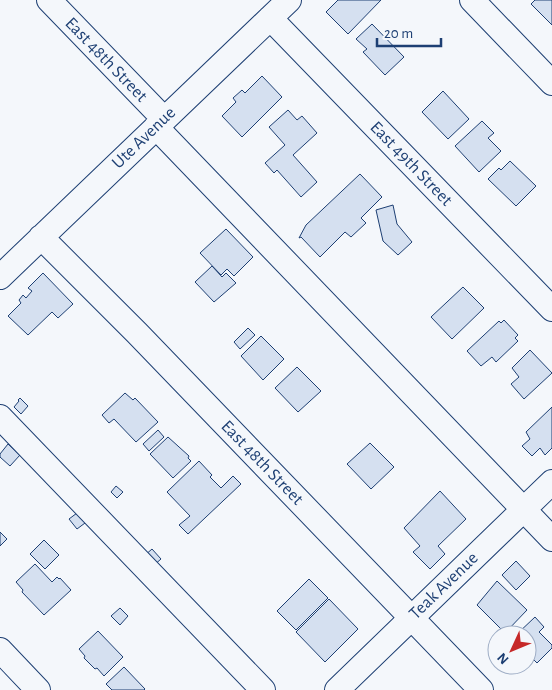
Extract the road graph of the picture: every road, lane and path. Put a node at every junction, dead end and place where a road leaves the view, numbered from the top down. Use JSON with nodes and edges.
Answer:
{"nodes":[{"id":1,"x":49,"y":0,"type":"edge"},
{"id":2,"x":289,"y":0,"type":"edge"},
{"id":3,"x":472,"y":0,"type":"edge"},
{"id":4,"x":270,"y":18,"type":"junction"},
{"id":5,"x":552,"y":83,"type":"edge"},
{"id":6,"x":160,"y":123,"type":"junction"},
{"id":7,"x":41,"y":237,"type":"junction"},
{"id":8,"x":0,"y":277,"type":"edge"},
{"id":9,"x":552,"y":310,"type":"edge"},
{"id":10,"x":0,"y":417,"type":"edge"},
{"id":11,"x":552,"y":482,"type":"edge"},
{"id":12,"x":523,"y":509,"type":"junction"},
{"id":13,"x":552,"y":539,"type":"edge"},
{"id":14,"x":411,"y":618,"type":"junction"},
{"id":15,"x":0,"y":650,"type":"edge"},
{"id":16,"x":38,"y":690,"type":"edge"},
{"id":17,"x":263,"y":690,"type":"edge"},
{"id":18,"x":336,"y":690,"type":"edge"},
{"id":19,"x":481,"y":690,"type":"edge"}],
"edges":[{"from":1,"to":6,"type":"street","name":"East 48th Street"},
{"from":2,"to":4,"type":"street","name":"Ute Avenue"},
{"from":3,"to":5,"type":"street"},
{"from":4,"to":6,"type":"street","name":"Ute Avenue"},
{"from":4,"to":9,"type":"street","name":"East 49th Street"},
{"from":6,"to":7,"type":"street","name":"Ute Avenue"},
{"from":6,"to":12,"type":"street","name":"East 48th Street"},
{"from":7,"to":8,"type":"street","name":"Ute Avenue"},
{"from":7,"to":14,"type":"street","name":"East 48th Street"},
{"from":10,"to":17,"type":"street"},
{"from":11,"to":12,"type":"street","name":"Teak Avenue"},
{"from":12,"to":13,"type":"street","name":"East 48th Street"},
{"from":12,"to":14,"type":"street","name":"Teak Avenue"},
{"from":14,"to":18,"type":"street","name":"Teak Avenue"},
{"from":14,"to":19,"type":"street","name":"East 48th Street"},
{"from":15,"to":16,"type":"street"}]}
